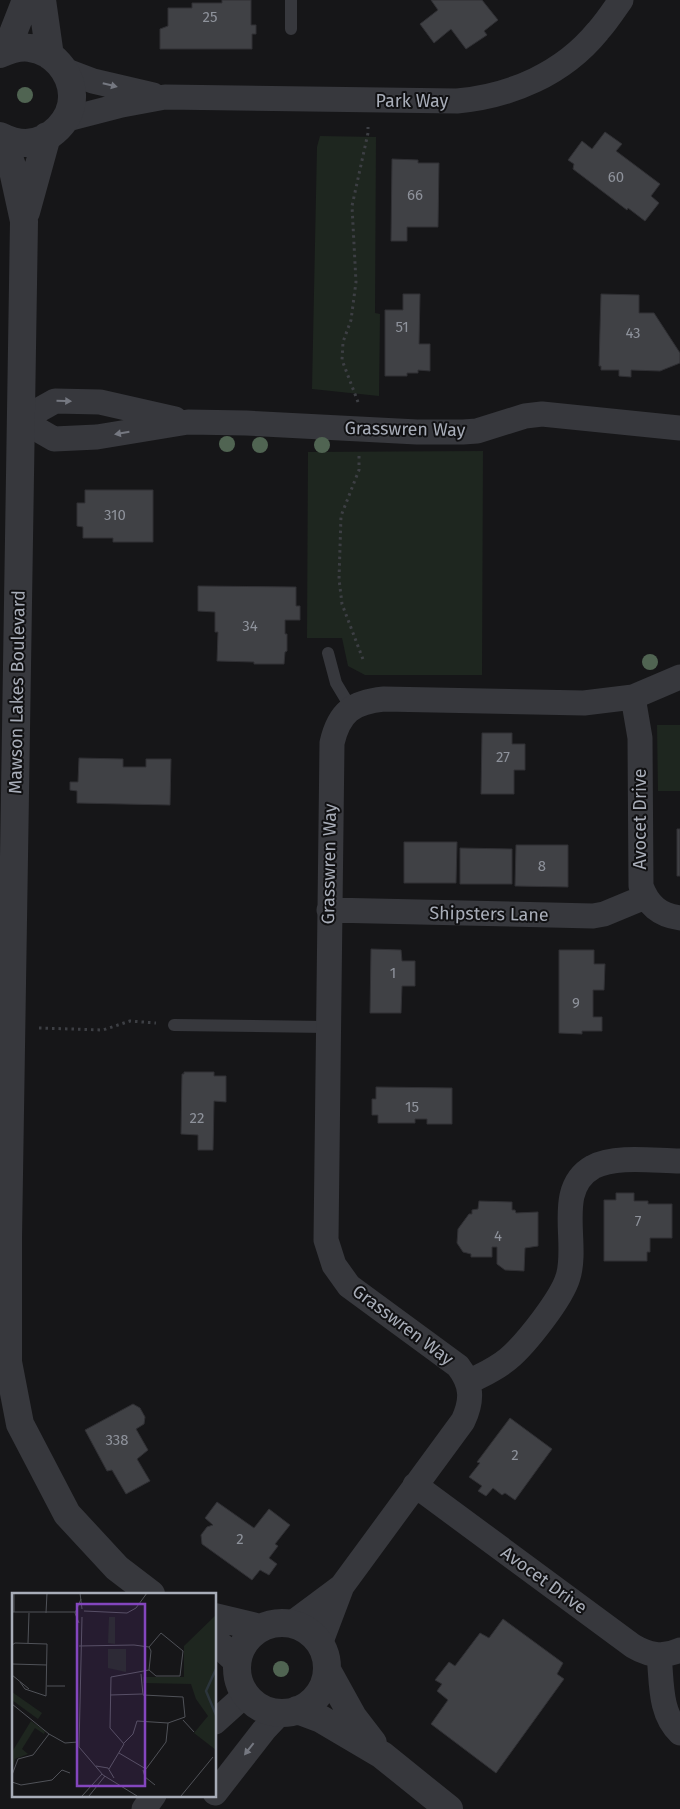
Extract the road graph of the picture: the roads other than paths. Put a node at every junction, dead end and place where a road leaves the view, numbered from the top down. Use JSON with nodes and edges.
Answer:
{"nodes":[{"id":1,"x":26,"y":0,"type":"edge"},
{"id":2,"x":42,"y":0,"type":"edge"},
{"id":3,"x":291,"y":0,"type":"edge"},
{"id":4,"x":621,"y":0,"type":"edge"},
{"id":5,"x":291,"y":30,"type":"dead end"},
{"id":6,"x":3,"y":52,"type":"edge"},
{"id":7,"x":57,"y":63,"type":"junction"},
{"id":8,"x":165,"y":97,"type":"junction"},
{"id":9,"x":56,"y":128,"type":"junction"},
{"id":10,"x":1,"y":136,"type":"edge"},
{"id":11,"x":24,"y":221,"type":"junction"},
{"id":12,"x":21,"y":420,"type":"junction"},
{"id":13,"x":188,"y":422,"type":"junction"},
{"id":14,"x":680,"y":428,"type":"edge"},
{"id":15,"x":328,"y":653,"type":"dead end"},
{"id":16,"x":680,"y":677,"type":"edge"},
{"id":17,"x":633,"y":697,"type":"junction"},
{"id":18,"x":351,"y":708,"type":"junction"},
{"id":19,"x":645,"y":897,"type":"junction"},
{"id":20,"x":329,"y":910,"type":"junction"},
{"id":21,"x":680,"y":918,"type":"edge"},
{"id":22,"x":174,"y":1025,"type":"road end"},
{"id":23,"x":327,"y":1026,"type":"junction"},
{"id":24,"x":680,"y":1161,"type":"edge"},
{"id":25,"x":5,"y":1373,"type":"edge"},
{"id":26,"x":468,"y":1382,"type":"junction"},
{"id":27,"x":415,"y":1486,"type":"junction"},
{"id":28,"x":342,"y":1586,"type":"junction"},
{"id":29,"x":150,"y":1593,"type":"edge"},
{"id":30,"x":216,"y":1617,"type":"edge"},
{"id":31,"x":291,"y":1624,"type":"junction"},
{"id":32,"x":260,"y":1628,"type":"junction"},
{"id":33,"x":216,"y":1643,"type":"edge"},
{"id":34,"x":320,"y":1644,"type":"junction"},
{"id":35,"x":670,"y":1652,"type":"edge"},
{"id":36,"x":237,"y":1661,"type":"junction"},
{"id":37,"x":328,"y":1670,"type":"junction"},
{"id":38,"x":245,"y":1695,"type":"junction"},
{"id":39,"x":289,"y":1711,"type":"junction"},
{"id":40,"x":216,"y":1721,"type":"edge"},
{"id":41,"x":680,"y":1733,"type":"edge"},
{"id":42,"x":382,"y":1754,"type":"junction"},
{"id":43,"x":216,"y":1791,"type":"edge"},
{"id":44,"x":153,"y":1796,"type":"edge"},
{"id":45,"x":213,"y":1796,"type":"edge"},
{"id":46,"x":144,"y":1809,"type":"edge"},
{"id":47,"x":204,"y":1809,"type":"edge"},
{"id":48,"x":448,"y":1809,"type":"edge"}],
"edges":[{"from":1,"to":6,"type":"street"},
{"from":2,"to":7,"type":"street"},
{"from":3,"to":5,"type":"lane"},
{"from":4,"to":8,"type":"street","name":"Park Way"},
{"from":6,"to":7,"type":"street"},
{"from":7,"to":8,"type":"street","name":"Park Way","one_way":true},
{"from":7,"to":9,"type":"street","name":"Mawson Lakes Boulevard"},
{"from":8,"to":9,"type":"street","name":"Park Way"},
{"from":9,"to":10,"type":"street"},
{"from":9,"to":11,"type":"street","name":"Mawson Lakes Boulevard"},
{"from":10,"to":11,"type":"street","name":"Mawson Lakes Boulevard"},
{"from":11,"to":12,"type":"street","name":"Mawson Lakes Boulevard"},
{"from":13,"to":12,"type":"street","name":"Grasswren Way","one_way":true},
{"from":12,"to":13,"type":"street","name":"Grasswren Way","one_way":true},
{"from":12,"to":25,"type":"street","name":"Mawson Lakes Boulevard"},
{"from":13,"to":14,"type":"street","name":"Grasswren Way"},
{"from":15,"to":18,"type":"lane"},
{"from":16,"to":17,"type":"street"},
{"from":17,"to":18,"type":"street"},
{"from":17,"to":19,"type":"street","name":"Avocet Drive"},
{"from":18,"to":20,"type":"street","name":"Grasswren Way"},
{"from":19,"to":20,"type":"street","name":"Shipsters Lane"},
{"from":19,"to":21,"type":"street"},
{"from":20,"to":23,"type":"street","name":"Grasswren Way"},
{"from":22,"to":23,"type":"lane"},
{"from":23,"to":26,"type":"street","name":"Grasswren Way"},
{"from":24,"to":26,"type":"street"},
{"from":25,"to":29,"type":"street","name":"Mawson Lakes Boulevard"},
{"from":26,"to":27,"type":"street"},
{"from":27,"to":28,"type":"street"},
{"from":27,"to":35,"type":"street","name":"Avocet Drive"},
{"from":28,"to":31,"type":"street"},
{"from":28,"to":34,"type":"street"},
{"from":30,"to":32,"type":"street"},
{"from":31,"to":32,"type":"street"},
{"from":31,"to":34,"type":"street"},
{"from":32,"to":36,"type":"street"},
{"from":33,"to":36,"type":"street"},
{"from":34,"to":37,"type":"street"},
{"from":35,"to":41,"type":"street"},
{"from":36,"to":38,"type":"street"},
{"from":37,"to":39,"type":"street"},
{"from":37,"to":42,"type":"street"},
{"from":38,"to":39,"type":"street"},
{"from":38,"to":40,"type":"street"},
{"from":39,"to":42,"type":"street"},
{"from":39,"to":43,"type":"street","one_way":true},
{"from":42,"to":48,"type":"street"},
{"from":44,"to":46,"type":"street"},
{"from":45,"to":47,"type":"street"}]}
